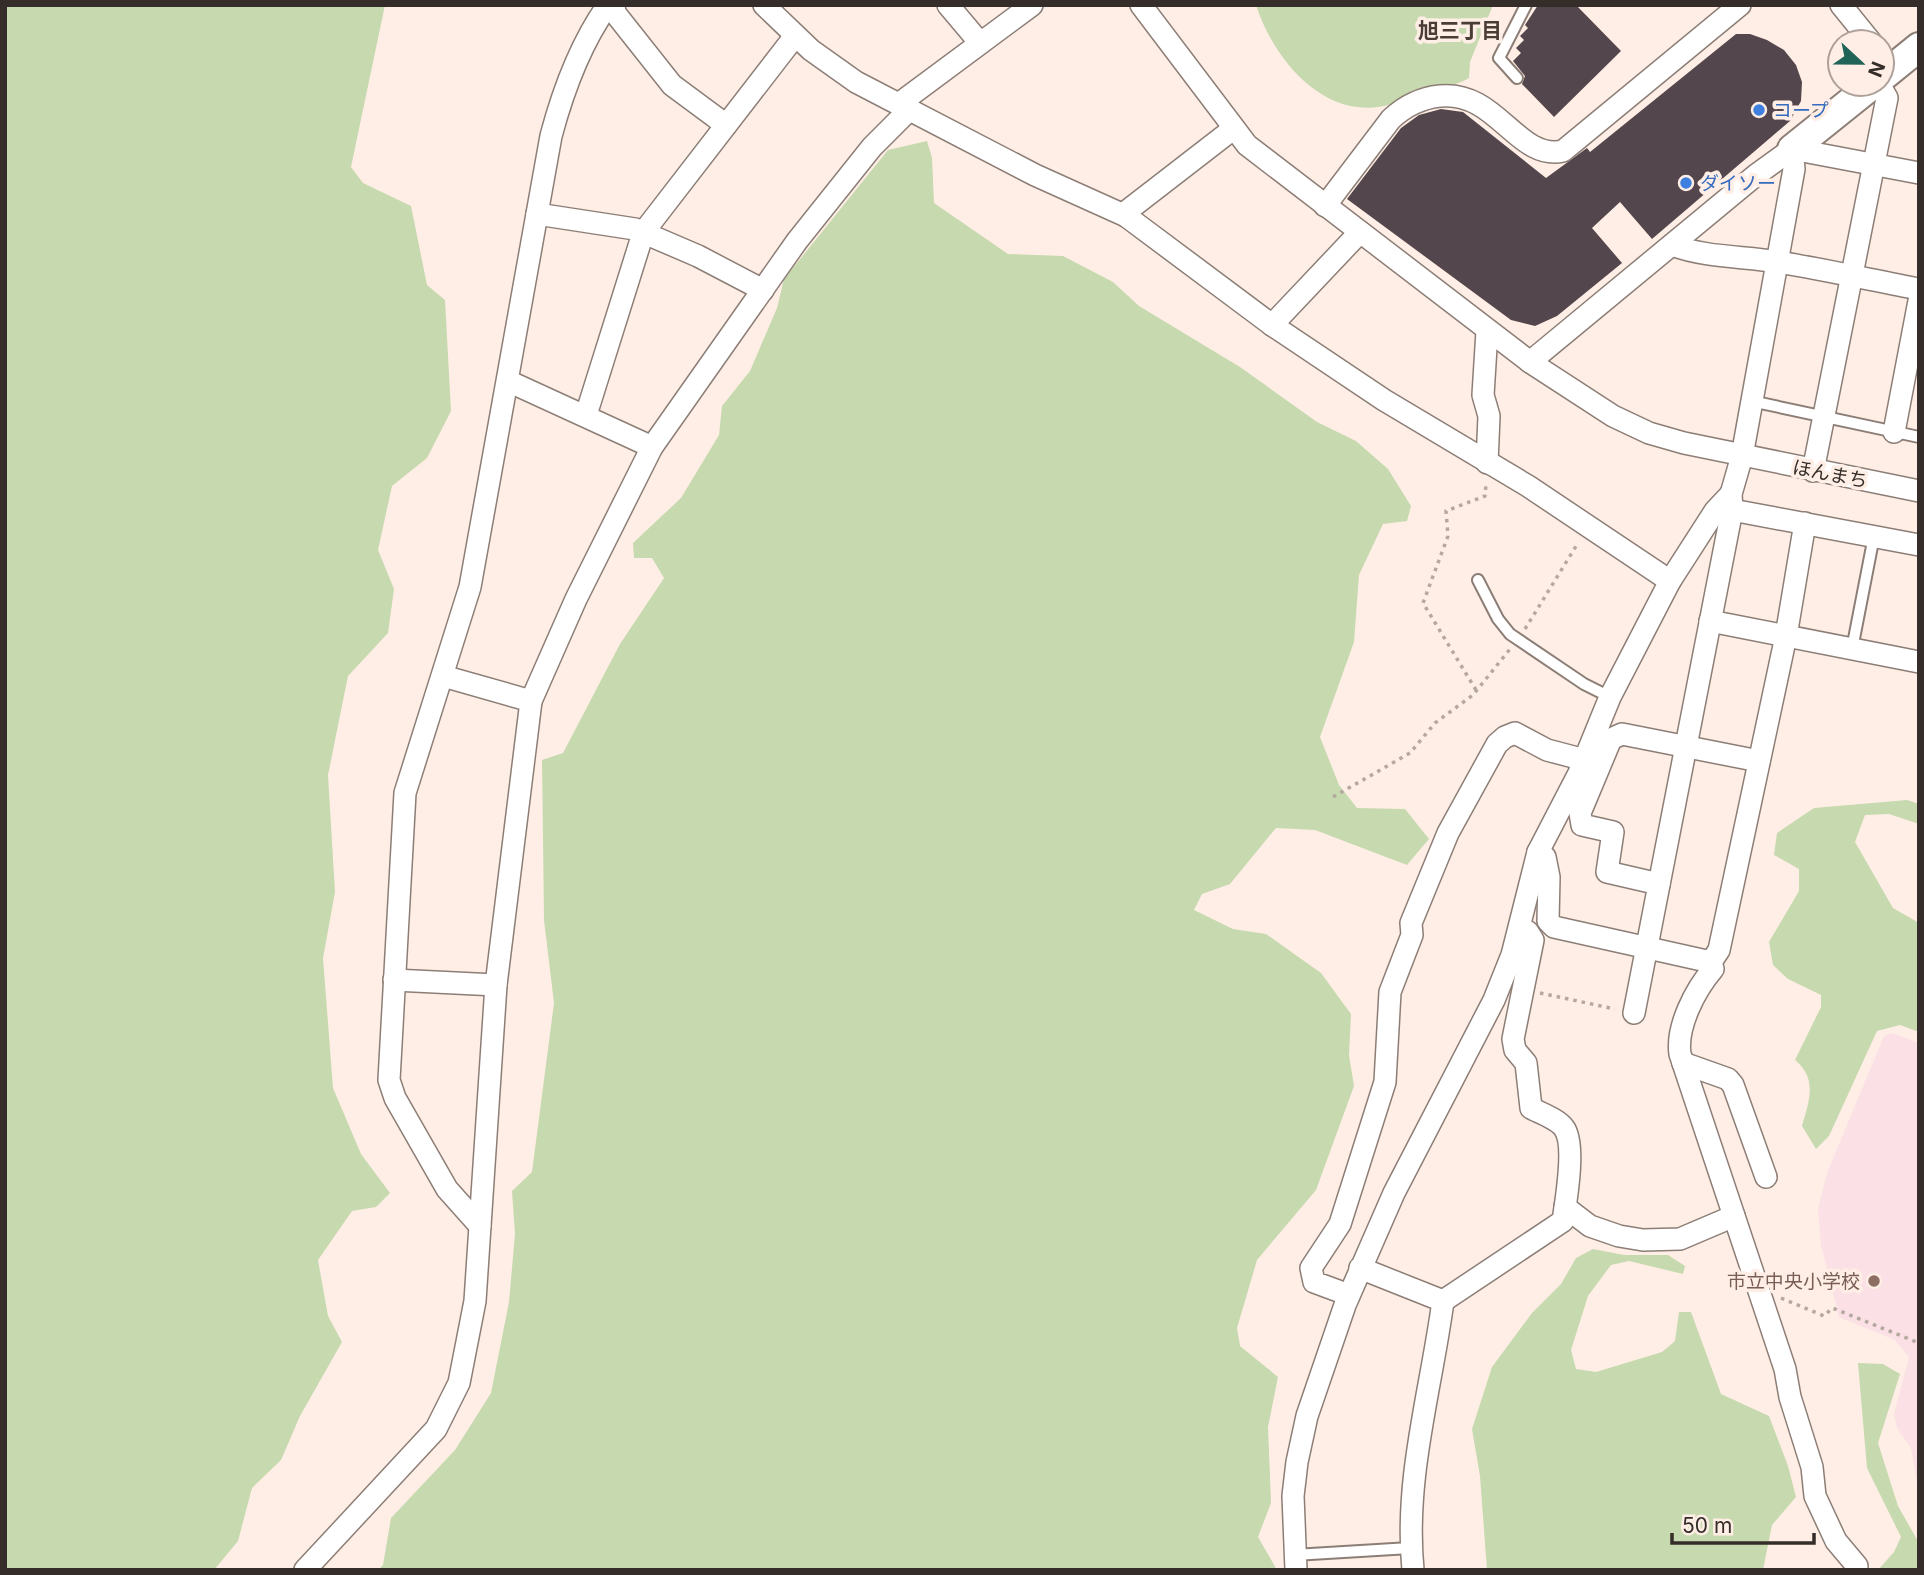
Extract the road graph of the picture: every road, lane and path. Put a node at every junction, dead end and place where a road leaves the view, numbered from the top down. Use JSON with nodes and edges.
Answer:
{"nodes":[{"id":1,"x":608,"y":5,"type":"edge"},
{"id":2,"x":614,"y":5,"type":"edge"},
{"id":3,"x":764,"y":5,"type":"edge"},
{"id":4,"x":948,"y":5,"type":"edge"},
{"id":5,"x":1032,"y":5,"type":"edge"},
{"id":6,"x":1141,"y":5,"type":"edge"},
{"id":7,"x":1526,"y":5,"type":"edge"},
{"id":8,"x":1740,"y":5,"type":"edge"},
{"id":9,"x":1841,"y":5,"type":"edge"},
{"id":10,"x":1860,"y":28,"type":"edge"},
{"id":11,"x":795,"y":36,"type":"junction"},
{"id":12,"x":980,"y":43,"type":"junction"},
{"id":13,"x":1919,"y":47,"type":"edge"},
{"id":14,"x":1896,"y":64,"type":"edge"},
{"id":15,"x":1517,"y":78,"type":"dead end"},
{"id":16,"x":1853,"y":98,"type":"edge"},
{"id":17,"x":1887,"y":98,"type":"edge"},
{"id":18,"x":905,"y":106,"type":"junction"},
{"id":19,"x":726,"y":125,"type":"junction"},
{"id":20,"x":1233,"y":128,"type":"junction"},
{"id":21,"x":1792,"y":149,"type":"junction"},
{"id":22,"x":1874,"y":164,"type":"junction"},
{"id":23,"x":1919,"y":173,"type":"edge"},
{"id":24,"x":1325,"y":205,"type":"junction"},
{"id":25,"x":537,"y":214,"type":"junction"},
{"id":26,"x":1126,"y":216,"type":"junction"},
{"id":27,"x":645,"y":232,"type":"junction"},
{"id":28,"x":1360,"y":232,"type":"junction"},
{"id":29,"x":1672,"y":245,"type":"junction"},
{"id":30,"x":1776,"y":261,"type":"junction"},
{"id":31,"x":1851,"y":276,"type":"junction"},
{"id":32,"x":1919,"y":289,"type":"edge"},
{"id":33,"x":763,"y":290,"type":"junction"},
{"id":34,"x":1919,"y":301,"type":"edge"},
{"id":35,"x":1272,"y":325,"type":"junction"},
{"id":36,"x":1487,"y":331,"type":"junction"},
{"id":37,"x":1530,"y":362,"type":"junction"},
{"id":38,"x":508,"y":382,"type":"junction"},
{"id":39,"x":1751,"y":401,"type":"junction"},
{"id":40,"x":586,"y":415,"type":"junction"},
{"id":41,"x":1824,"y":419,"type":"junction"},
{"id":42,"x":1895,"y":432,"type":"junction"},
{"id":43,"x":1919,"y":437,"type":"edge"},
{"id":44,"x":653,"y":447,"type":"junction"},
{"id":45,"x":1742,"y":456,"type":"junction"},
{"id":46,"x":1487,"y":463,"type":"junction"},
{"id":47,"x":1813,"y":471,"type":"junction"},
{"id":48,"x":1919,"y":491,"type":"edge"},
{"id":49,"x":1731,"y":502,"type":"junction"},
{"id":50,"x":1805,"y":523,"type":"junction"},
{"id":51,"x":1588,"y":527,"type":"junction"},
{"id":52,"x":1874,"y":536,"type":"junction"},
{"id":53,"x":1919,"y":545,"type":"edge"},
{"id":54,"x":1478,"y":580,"type":"dead end"},
{"id":55,"x":1670,"y":581,"type":"junction"},
{"id":56,"x":1710,"y":621,"type":"junction"},
{"id":57,"x":1786,"y":636,"type":"junction"},
{"id":58,"x":1519,"y":639,"type":"junction"},
{"id":59,"x":1852,"y":649,"type":"junction"},
{"id":60,"x":1919,"y":662,"type":"edge"},
{"id":61,"x":443,"y":676,"type":"junction"},
{"id":62,"x":1476,"y":690,"type":"junction"},
{"id":63,"x":1610,"y":697,"type":"junction"},
{"id":64,"x":531,"y":701,"type":"junction"},
{"id":65,"x":1686,"y":746,"type":"junction"},
{"id":66,"x":1585,"y":760,"type":"junction"},
{"id":67,"x":1759,"y":761,"type":"junction"},
{"id":68,"x":1334,"y":797,"type":"dead end"},
{"id":69,"x":1538,"y":852,"type":"junction"},
{"id":70,"x":1659,"y":884,"type":"junction"},
{"id":71,"x":1520,"y":927,"type":"junction"},
{"id":72,"x":1646,"y":949,"type":"junction"},
{"id":73,"x":1711,"y":962,"type":"junction"},
{"id":74,"x":394,"y":979,"type":"junction"},
{"id":75,"x":496,"y":985,"type":"junction"},
{"id":76,"x":1524,"y":992,"type":"junction"},
{"id":77,"x":1634,"y":1013,"type":"joint"},
{"id":78,"x":1683,"y":1063,"type":"junction"},
{"id":79,"x":1766,"y":1177,"type":"dead end"},
{"id":80,"x":1565,"y":1207,"type":"junction"},
{"id":81,"x":1734,"y":1216,"type":"junction"},
{"id":82,"x":480,"y":1226,"type":"junction"},
{"id":83,"x":1360,"y":1268,"type":"junction"},
{"id":84,"x":1758,"y":1289,"type":"junction"},
{"id":85,"x":1349,"y":1295,"type":"junction"},
{"id":86,"x":1443,"y":1301,"type":"junction"},
{"id":87,"x":1919,"y":1343,"type":"edge"},
{"id":88,"x":1410,"y":1548,"type":"junction"},
{"id":89,"x":1295,"y":1563,"type":"edge"},
{"id":90,"x":1857,"y":1566,"type":"dead end"},
{"id":91,"x":305,"y":1570,"type":"edge"},
{"id":92,"x":1413,"y":1570,"type":"edge"}],
"edges":[{"from":1,"to":25,"type":"street"},
{"from":2,"to":19,"type":"street"},
{"from":3,"to":11,"type":"street"},
{"from":4,"to":12,"type":"street"},
{"from":5,"to":12,"type":"street"},
{"from":6,"to":20,"type":"street","name":"ほんまち"},
{"from":7,"to":15,"type":"lane"},
{"from":8,"to":24,"type":"street"},
{"from":9,"to":10,"type":"street"},
{"from":11,"to":18,"type":"street"},
{"from":11,"to":19,"type":"street"},
{"from":12,"to":18,"type":"street"},
{"from":13,"to":14,"type":"street"},
{"from":16,"to":21,"type":"street"},
{"from":17,"to":22,"type":"street"},
{"from":18,"to":26,"type":"street"},
{"from":18,"to":33,"type":"street"},
{"from":19,"to":27,"type":"street"},
{"from":20,"to":24,"type":"street","name":"ほんまち"},
{"from":20,"to":26,"type":"street"},
{"from":21,"to":22,"type":"street"},
{"from":21,"to":29,"type":"street"},
{"from":21,"to":30,"type":"street"},
{"from":22,"to":23,"type":"street"},
{"from":22,"to":31,"type":"street"},
{"from":24,"to":28,"type":"street","name":"ほんまち"},
{"from":25,"to":27,"type":"street"},
{"from":25,"to":38,"type":"street"},
{"from":26,"to":35,"type":"street"},
{"from":27,"to":33,"type":"street"},
{"from":27,"to":40,"type":"street"},
{"from":28,"to":35,"type":"street"},
{"from":28,"to":36,"type":"street","name":"ほんまち"},
{"from":29,"to":30,"type":"street"},
{"from":29,"to":37,"type":"street"},
{"from":30,"to":31,"type":"street"},
{"from":30,"to":39,"type":"street"},
{"from":31,"to":32,"type":"street"},
{"from":31,"to":41,"type":"street"},
{"from":33,"to":44,"type":"street"},
{"from":34,"to":42,"type":"street"},
{"from":35,"to":46,"type":"street"},
{"from":36,"to":37,"type":"street","name":"ほんまち"},
{"from":36,"to":46,"type":"street"},
{"from":37,"to":45,"type":"street","name":"ほんまち"},
{"from":38,"to":40,"type":"street"},
{"from":38,"to":61,"type":"street"},
{"from":39,"to":41,"type":"lane"},
{"from":39,"to":45,"type":"street"},
{"from":40,"to":44,"type":"street"},
{"from":41,"to":42,"type":"lane"},
{"from":41,"to":47,"type":"street"},
{"from":42,"to":43,"type":"lane"},
{"from":44,"to":64,"type":"street"},
{"from":45,"to":47,"type":"street","name":"ほんまち"},
{"from":45,"to":49,"type":"street"},
{"from":46,"to":51,"type":"street"},
{"from":46,"to":62,"type":"path"},
{"from":47,"to":48,"type":"street","name":"ほんまち"},
{"from":49,"to":50,"type":"street"},
{"from":49,"to":55,"type":"street"},
{"from":49,"to":56,"type":"street"},
{"from":50,"to":52,"type":"street"},
{"from":50,"to":57,"type":"street"},
{"from":51,"to":55,"type":"street"},
{"from":51,"to":58,"type":"path"},
{"from":52,"to":53,"type":"street"},
{"from":52,"to":59,"type":"lane"},
{"from":54,"to":58,"type":"lane"},
{"from":55,"to":63,"type":"street"},
{"from":56,"to":57,"type":"street"},
{"from":56,"to":65,"type":"street"},
{"from":57,"to":59,"type":"street"},
{"from":57,"to":67,"type":"street"},
{"from":58,"to":62,"type":"path"},
{"from":58,"to":63,"type":"lane"},
{"from":59,"to":60,"type":"street"},
{"from":61,"to":64,"type":"street"},
{"from":61,"to":74,"type":"street"},
{"from":62,"to":68,"type":"path"},
{"from":63,"to":66,"type":"street"},
{"from":64,"to":75,"type":"street"},
{"from":65,"to":67,"type":"street"},
{"from":65,"to":70,"type":"street"},
{"from":65,"to":70,"type":"street"},
{"from":66,"to":69,"type":"street"},
{"from":66,"to":85,"type":"street"},
{"from":67,"to":73,"type":"street"},
{"from":69,"to":71,"type":"street"},
{"from":69,"to":72,"type":"street"},
{"from":70,"to":72,"type":"street"},
{"from":71,"to":76,"type":"street"},
{"from":71,"to":83,"type":"street"},
{"from":72,"to":73,"type":"street"},
{"from":72,"to":77,"type":"street"},
{"from":73,"to":78,"type":"street"},
{"from":74,"to":75,"type":"street"},
{"from":74,"to":82,"type":"street"},
{"from":75,"to":82,"type":"street"},
{"from":76,"to":77,"type":"path"},
{"from":76,"to":80,"type":"street"},
{"from":78,"to":79,"type":"street"},
{"from":78,"to":81,"type":"street"},
{"from":80,"to":81,"type":"street"},
{"from":80,"to":86,"type":"street"},
{"from":81,"to":84,"type":"street"},
{"from":82,"to":91,"type":"street"},
{"from":83,"to":85,"type":"street"},
{"from":83,"to":86,"type":"street"},
{"from":84,"to":87,"type":"path"},
{"from":84,"to":90,"type":"street"},
{"from":85,"to":89,"type":"street"},
{"from":86,"to":88,"type":"street"},
{"from":88,"to":89,"type":"lane"},
{"from":88,"to":92,"type":"street"}]}
